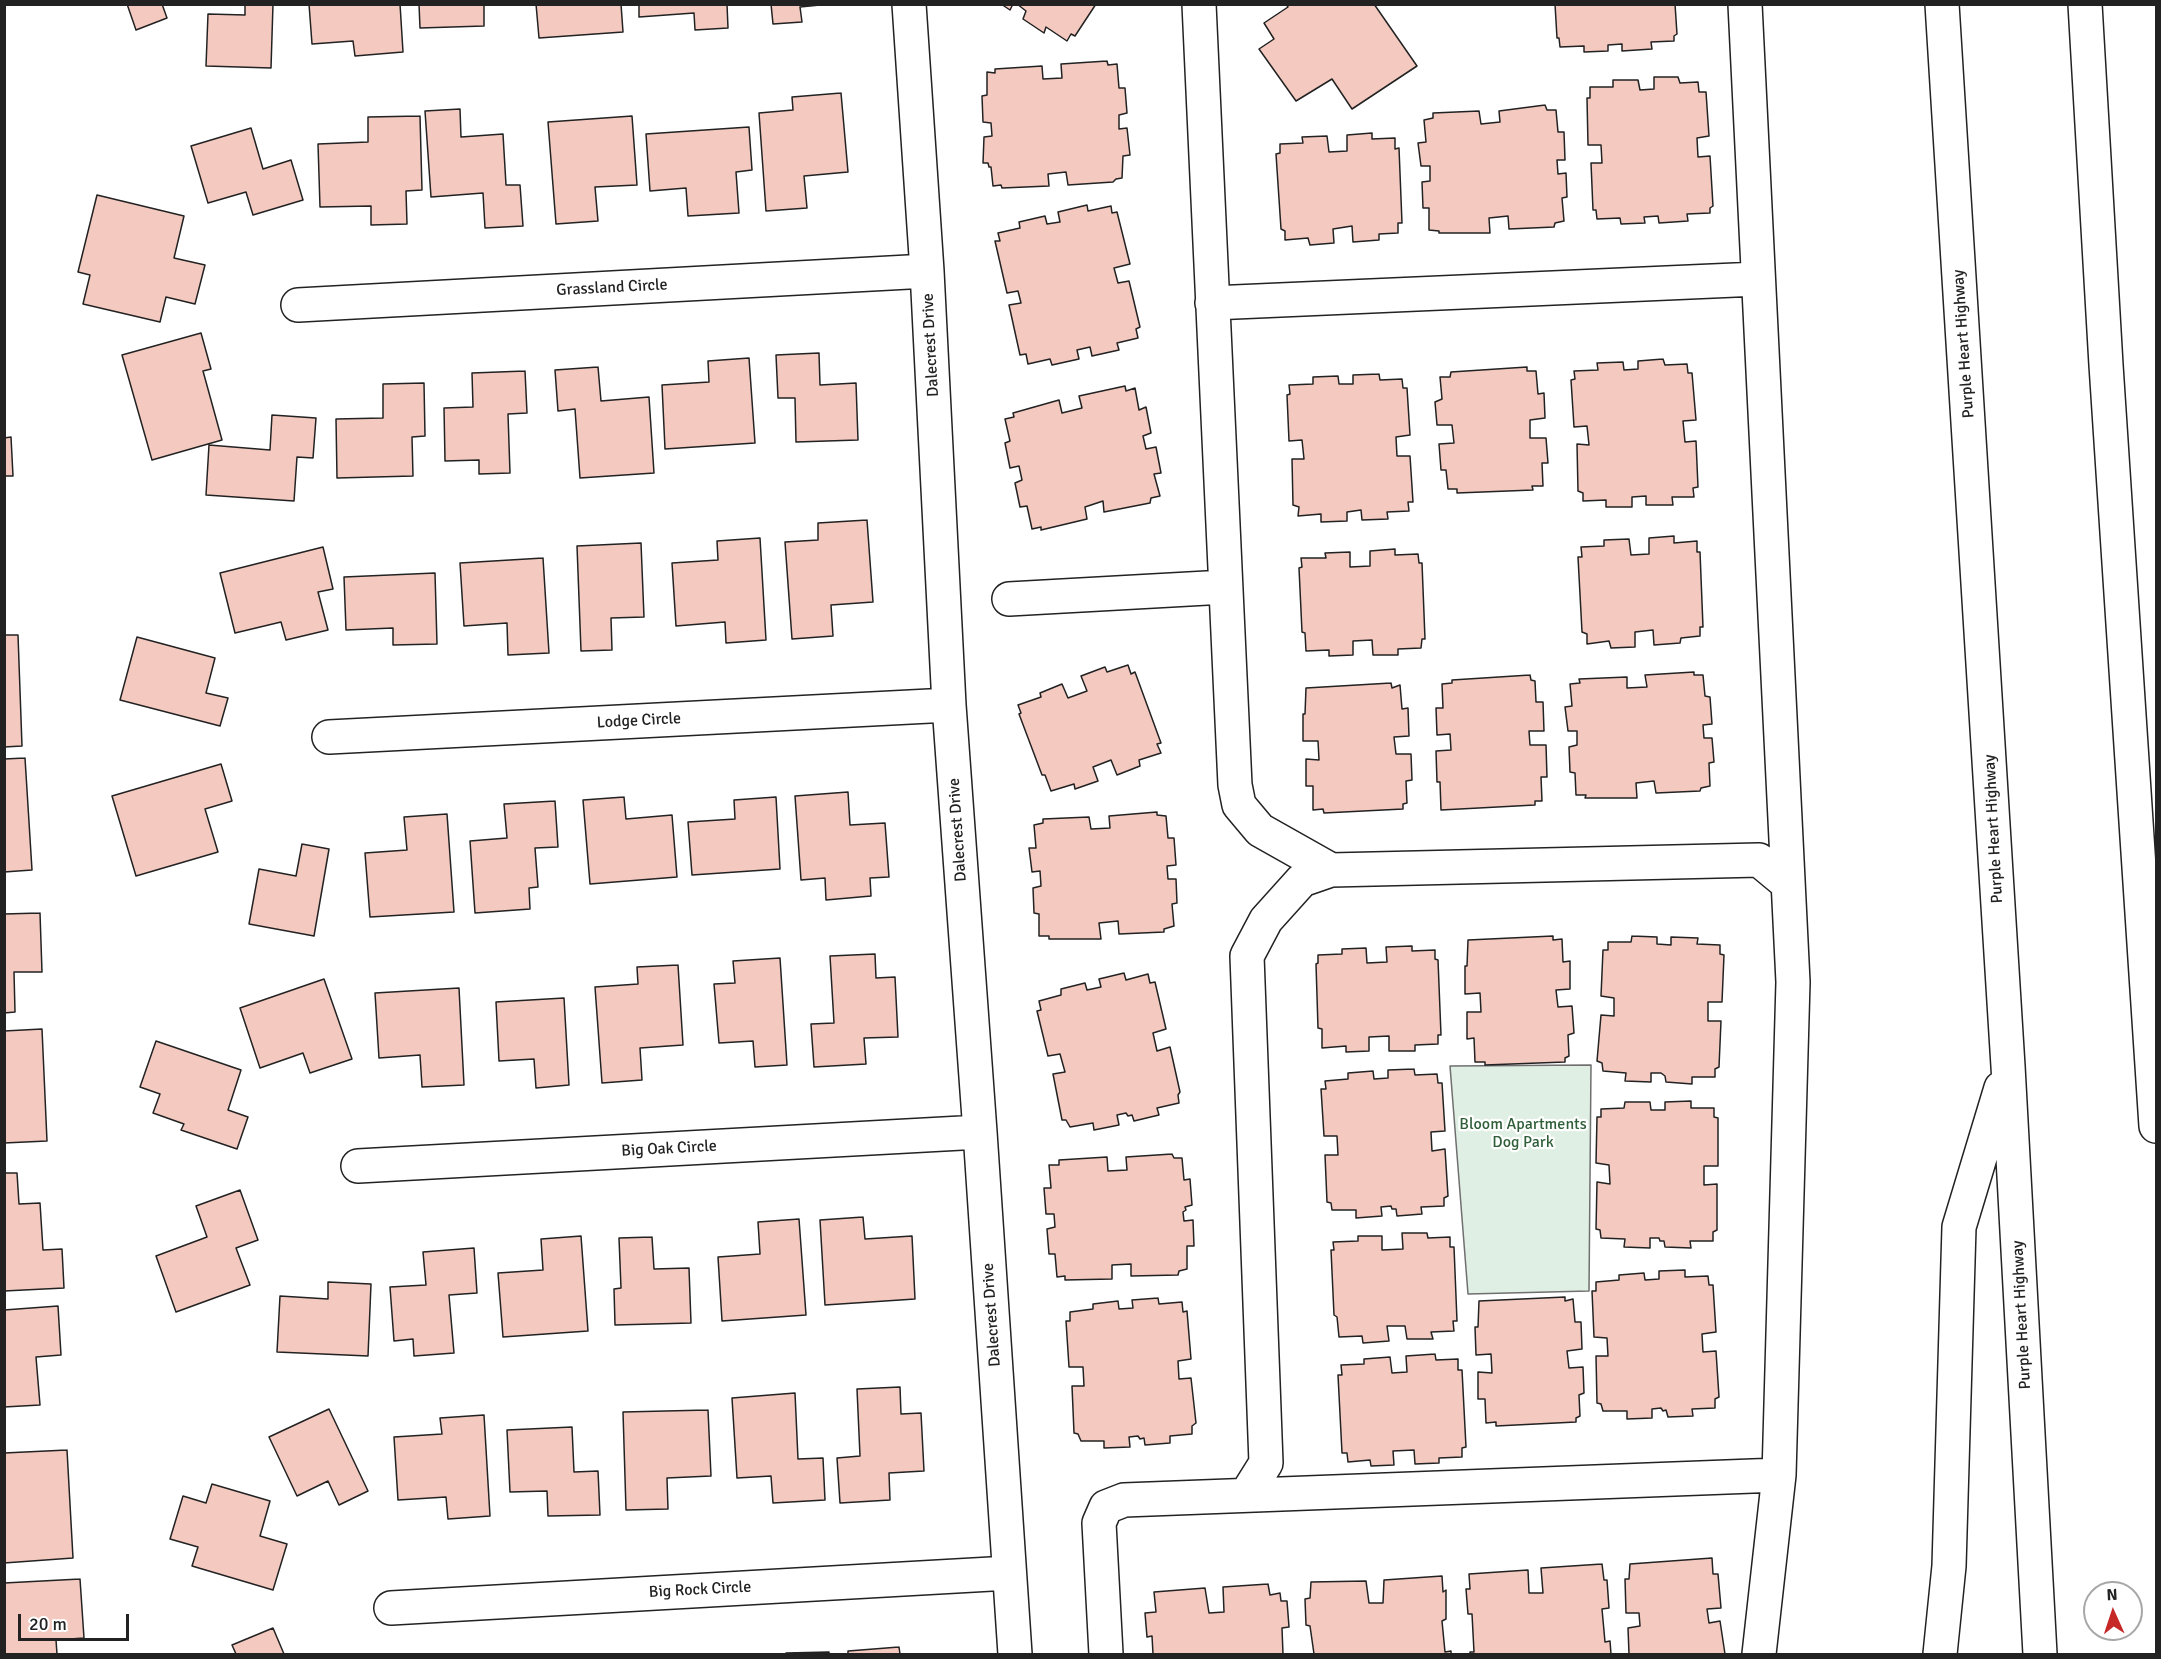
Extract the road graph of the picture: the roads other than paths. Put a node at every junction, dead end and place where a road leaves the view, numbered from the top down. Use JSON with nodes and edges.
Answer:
{"nodes":[{"id":1,"x":909,"y":4,"type":"edge"},
{"id":2,"x":1199,"y":4,"type":"edge"},
{"id":3,"x":1744,"y":4,"type":"edge"},
{"id":4,"x":1942,"y":4,"type":"edge"},
{"id":5,"x":2085,"y":4,"type":"edge"},
{"id":6,"x":927,"y":272,"type":"junction"},
{"id":7,"x":1758,"y":279,"type":"junction"},
{"id":8,"x":1212,"y":303,"type":"junction"},
{"id":9,"x":298,"y":305,"type":"dead end"},
{"id":10,"x":1225,"y":587,"type":"junction"},
{"id":11,"x":1009,"y":599,"type":"dead end"},
{"id":12,"x":949,"y":705,"type":"junction"},
{"id":13,"x":2131,"y":720,"type":"junction"},
{"id":14,"x":330,"y":736,"type":"dead end"},
{"id":15,"x":1331,"y":870,"type":"junction"},
{"id":16,"x":1788,"y":884,"type":"junction"},
{"id":17,"x":2157,"y":903,"type":"edge"},
{"id":18,"x":2008,"y":1066,"type":"junction"},
{"id":19,"x":2157,"y":1126,"type":"edge"},
{"id":20,"x":980,"y":1132,"type":"junction"},
{"id":21,"x":358,"y":1166,"type":"dead end"},
{"id":22,"x":1779,"y":1475,"type":"junction"},
{"id":23,"x":1246,"y":1495,"type":"junction"},
{"id":24,"x":1009,"y":1573,"type":"junction"},
{"id":25,"x":391,"y":1608,"type":"dead end"},
{"id":26,"x":1015,"y":1654,"type":"edge"},
{"id":27,"x":1106,"y":1654,"type":"edge"},
{"id":28,"x":1758,"y":1654,"type":"edge"},
{"id":29,"x":1940,"y":1654,"type":"edge"},
{"id":30,"x":2040,"y":1654,"type":"edge"}],
"edges":[{"from":1,"to":6,"type":"main road","name":"Dalecrest Drive"},
{"from":2,"to":8,"type":"main road"},
{"from":3,"to":7,"type":"main road"},
{"from":4,"to":18,"type":"main road","name":"Purple Heart Highway"},
{"from":5,"to":13,"type":"main road"},
{"from":6,"to":9,"type":"main road","name":"Grassland Circle"},
{"from":6,"to":12,"type":"main road","name":"Dalecrest Drive"},
{"from":7,"to":8,"type":"main road"},
{"from":7,"to":16,"type":"main road"},
{"from":8,"to":10,"type":"main road"},
{"from":10,"to":11,"type":"main road"},
{"from":10,"to":15,"type":"main road"},
{"from":12,"to":14,"type":"main road","name":"Lodge Circle"},
{"from":12,"to":20,"type":"main road","name":"Dalecrest Drive"},
{"from":13,"to":17,"type":"main road"},
{"from":13,"to":19,"type":"main road"},
{"from":15,"to":16,"type":"main road"},
{"from":15,"to":23,"type":"main road"},
{"from":16,"to":22,"type":"main road"},
{"from":18,"to":29,"type":"main road"},
{"from":18,"to":30,"type":"main road","name":"Purple Heart Highway"},
{"from":20,"to":21,"type":"main road","name":"Big Oak Circle"},
{"from":20,"to":24,"type":"main road","name":"Dalecrest Drive"},
{"from":22,"to":23,"type":"main road"},
{"from":22,"to":28,"type":"main road"},
{"from":23,"to":27,"type":"main road"},
{"from":24,"to":25,"type":"main road","name":"Big Rock Circle"},
{"from":24,"to":26,"type":"main road","name":"Dalecrest Drive"}]}
